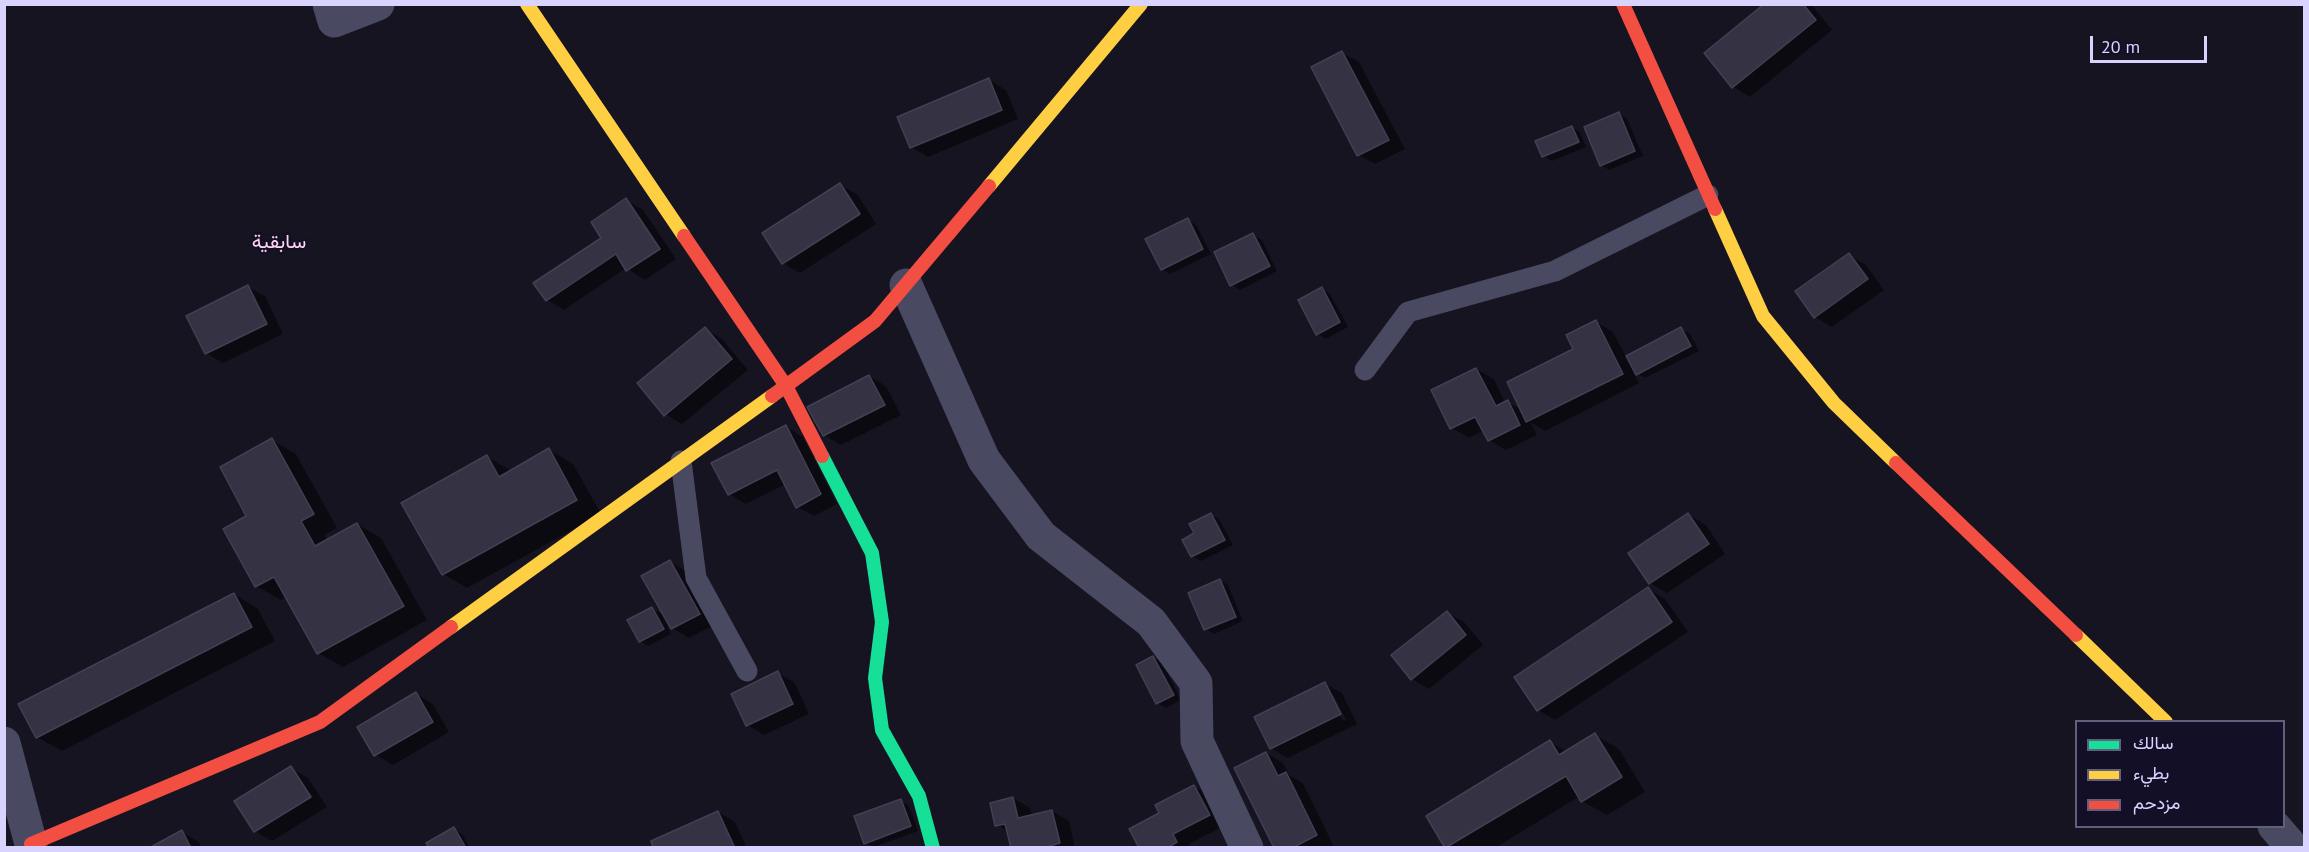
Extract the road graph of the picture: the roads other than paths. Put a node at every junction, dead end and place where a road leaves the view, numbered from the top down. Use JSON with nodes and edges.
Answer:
{"nodes":[{"id":1,"x":329,"y":4,"type":"edge"},
{"id":2,"x":378,"y":4,"type":"edge"},
{"id":3,"x":527,"y":4,"type":"edge"},
{"id":4,"x":1142,"y":4,"type":"edge"},
{"id":5,"x":1623,"y":4,"type":"edge"},
{"id":6,"x":1708,"y":195,"type":"junction"},
{"id":7,"x":906,"y":285,"type":"junction"},
{"id":8,"x":1365,"y":370,"type":"dead end"},
{"id":9,"x":786,"y":386,"type":"junction"},
{"id":10,"x":681,"y":462,"type":"junction"},
{"id":11,"x":747,"y":671,"type":"dead end"},
{"id":12,"x":2164,"y":720,"type":"edge"},
{"id":13,"x":4,"y":743,"type":"edge"},
{"id":14,"x":2276,"y":828,"type":"edge"},
{"id":15,"x":28,"y":846,"type":"edge"},
{"id":16,"x":933,"y":848,"type":"edge"},
{"id":17,"x":1247,"y":848,"type":"edge"},
{"id":18,"x":2293,"y":848,"type":"edge"}],
"edges":[{"from":1,"to":2,"type":"street"},
{"from":3,"to":9,"type":"street"},
{"from":4,"to":7,"type":"street"},
{"from":5,"to":6,"type":"street"},
{"from":6,"to":8,"type":"lane"},
{"from":6,"to":12,"type":"street"},
{"from":7,"to":9,"type":"street"},
{"from":7,"to":17,"type":"street"},
{"from":9,"to":10,"type":"street"},
{"from":9,"to":16,"type":"street"},
{"from":10,"to":11,"type":"lane"},
{"from":10,"to":15,"type":"street"},
{"from":13,"to":15,"type":"street"},
{"from":14,"to":18,"type":"street"}]}
